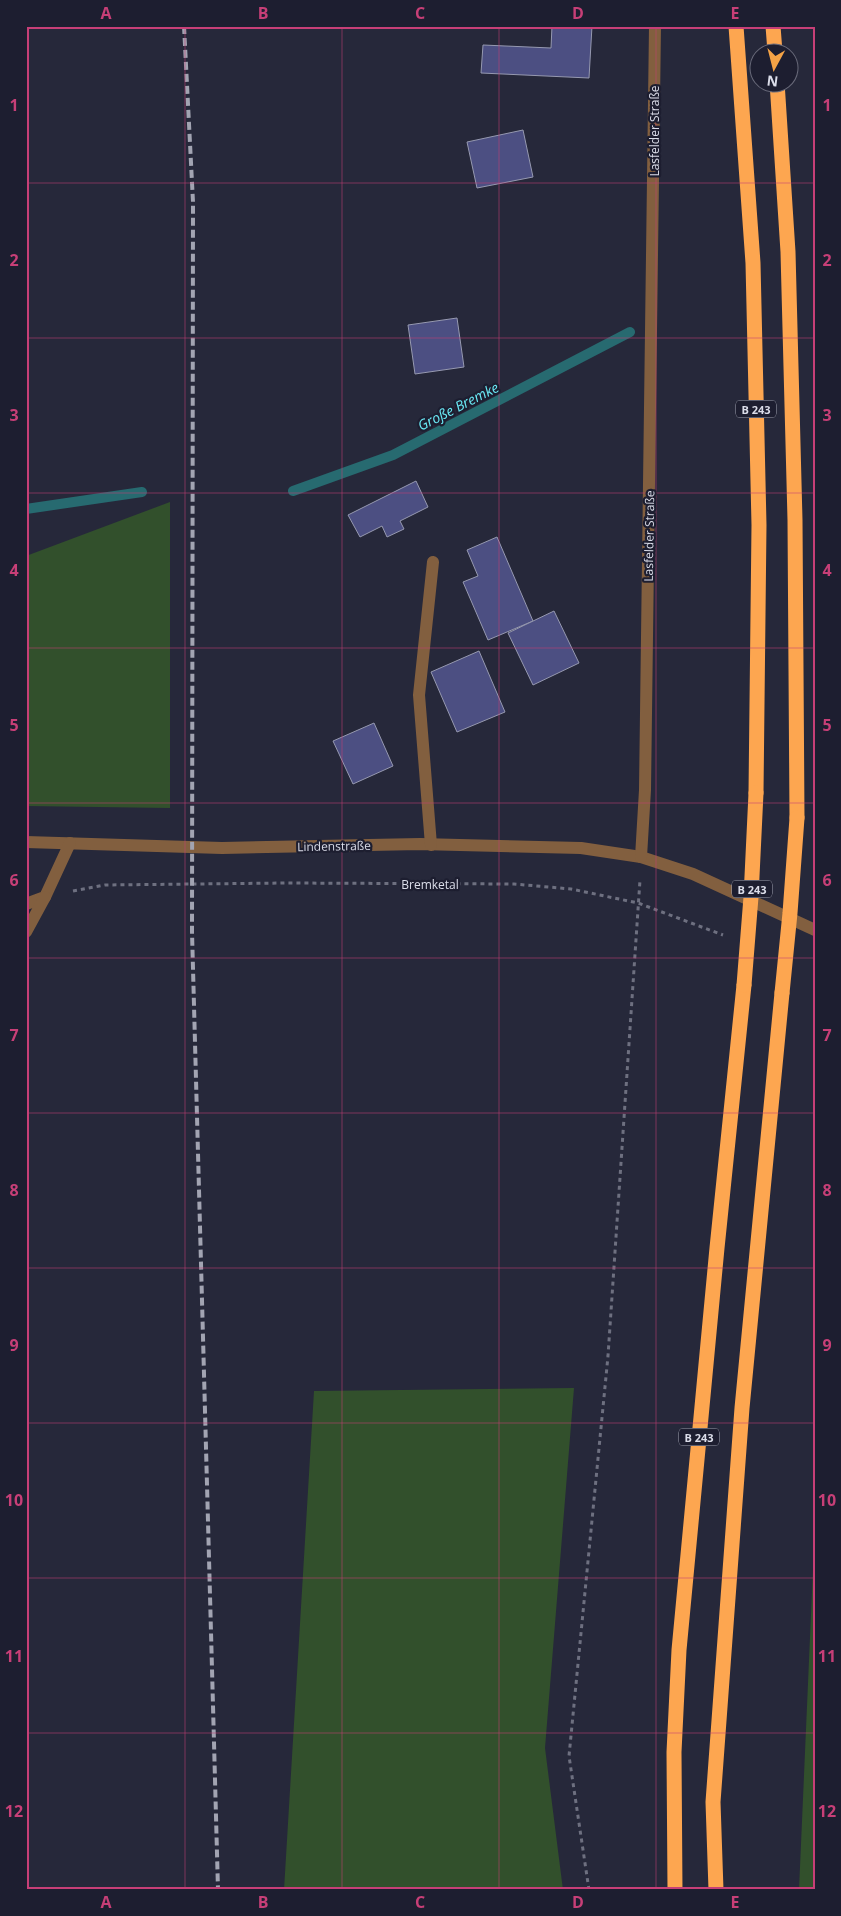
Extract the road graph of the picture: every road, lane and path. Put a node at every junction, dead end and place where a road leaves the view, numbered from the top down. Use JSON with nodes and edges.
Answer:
{"nodes":[{"id":1,"x":655,"y":26,"type":"edge"},
{"id":2,"x":736,"y":26,"type":"edge"},
{"id":3,"x":774,"y":26,"type":"edge"},
{"id":4,"x":775,"y":42,"type":"edge"},
{"id":5,"x":778,"y":92,"type":"edge"},
{"id":6,"x":433,"y":562,"type":"dead end"},
{"id":7,"x":26,"y":842,"type":"edge"},
{"id":8,"x":70,"y":842,"type":"junction"},
{"id":9,"x":430,"y":845,"type":"junction"},
{"id":10,"x":641,"y":857,"type":"junction"},
{"id":11,"x":45,"y":897,"type":"junction"},
{"id":12,"x":638,"y":903,"type":"junction"},
{"id":13,"x":26,"y":904,"type":"edge"},
{"id":14,"x":815,"y":930,"type":"edge"},
{"id":15,"x":26,"y":932,"type":"edge"},
{"id":16,"x":730,"y":938,"type":"dead end"},
{"id":17,"x":588,"y":1890,"type":"edge"},
{"id":18,"x":675,"y":1890,"type":"edge"},
{"id":19,"x":716,"y":1890,"type":"edge"}],
"edges":[{"from":1,"to":10,"type":"street","name":"Lasfelder Straße"},
{"from":2,"to":18,"type":"highway","number":"B 243","bridge":true},
{"from":3,"to":4,"type":"highway"},
{"from":5,"to":19,"type":"highway","number":"B 243","bridge":true},
{"from":6,"to":9,"type":"street"},
{"from":7,"to":8,"type":"street","name":"Lindenstraße"},
{"from":8,"to":9,"type":"street","name":"Lindenstraße"},
{"from":8,"to":11,"type":"street"},
{"from":9,"to":10,"type":"street","name":"Lindenstraße"},
{"from":10,"to":12,"type":"path"},
{"from":10,"to":14,"type":"street"},
{"from":11,"to":12,"type":"path","name":"Bremketal"},
{"from":11,"to":13,"type":"street"},
{"from":11,"to":15,"type":"street"},
{"from":12,"to":16,"type":"path","name":"Bremketal"},
{"from":12,"to":17,"type":"path"}]}
